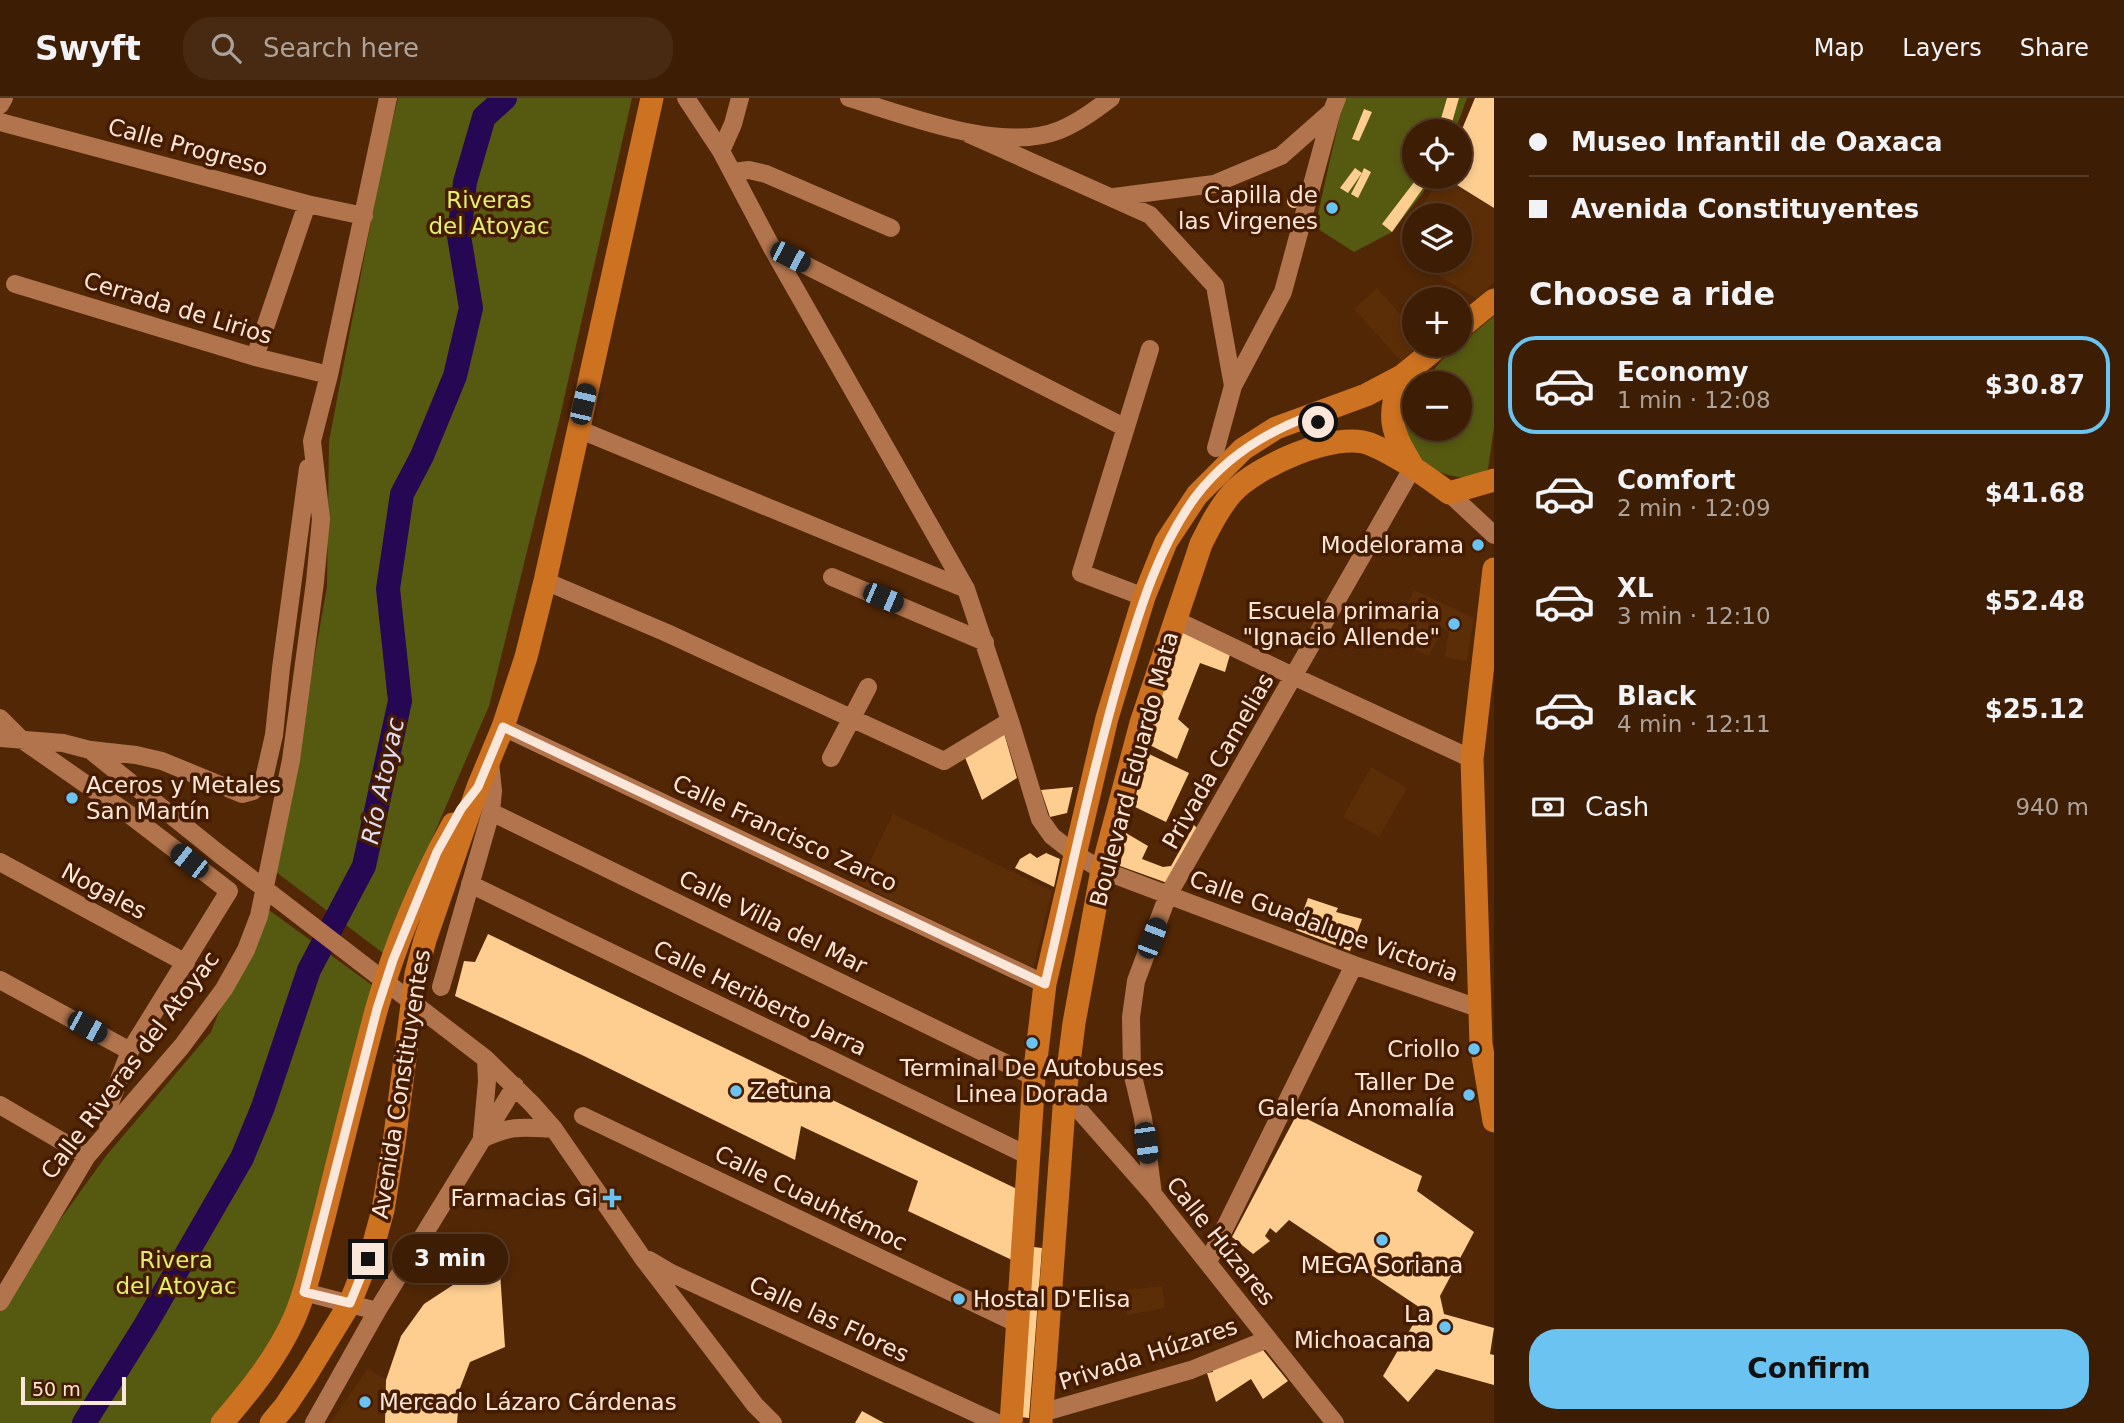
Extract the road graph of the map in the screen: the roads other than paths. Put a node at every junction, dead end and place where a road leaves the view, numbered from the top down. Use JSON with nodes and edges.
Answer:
{"nodes":[{"id":1,"x":4,"y":98,"type":"edge"},
{"id":2,"x":388,"y":98,"type":"edge"},
{"id":3,"x":652,"y":98,"type":"edge"},
{"id":4,"x":686,"y":98,"type":"edge"},
{"id":5,"x":740,"y":98,"type":"edge"},
{"id":6,"x":849,"y":98,"type":"edge"},
{"id":7,"x":1111,"y":98,"type":"edge"},
{"id":8,"x":0,"y":105,"type":"edge"},
{"id":9,"x":1335,"y":105,"type":"edge"},
{"id":10,"x":0,"y":122,"type":"edge"},
{"id":11,"x":970,"y":134,"type":"junction"},
{"id":12,"x":721,"y":151,"type":"junction"},
{"id":13,"x":733,"y":172,"type":"junction"},
{"id":14,"x":1113,"y":197,"type":"junction"},
{"id":15,"x":307,"y":204,"type":"junction"},
{"id":16,"x":364,"y":216,"type":"junction"},
{"id":17,"x":891,"y":228,"type":"dead end"},
{"id":18,"x":772,"y":248,"type":"junction"},
{"id":19,"x":15,"y":284,"type":"dead end"},
{"id":20,"x":1494,"y":300,"type":"edge"},
{"id":21,"x":1472,"y":318,"type":"edge"},
{"id":22,"x":1150,"y":349,"type":"dead end"},
{"id":23,"x":255,"y":357,"type":"junction"},
{"id":24,"x":1425,"y":357,"type":"edge"},
{"id":25,"x":1408,"y":371,"type":"edge"},
{"id":26,"x":329,"y":375,"type":"junction"},
{"id":27,"x":1402,"y":376,"type":"joint"},
{"id":28,"x":1233,"y":386,"type":"junction"},
{"id":29,"x":1307,"y":417,"type":"junction"},
{"id":30,"x":1124,"y":427,"type":"junction"},
{"id":31,"x":578,"y":429,"type":"junction"},
{"id":32,"x":312,"y":441,"type":"junction"},
{"id":33,"x":1315,"y":447,"type":"junction"},
{"id":34,"x":1216,"y":449,"type":"dead end"},
{"id":35,"x":1413,"y":467,"type":"junction"},
{"id":36,"x":1494,"y":480,"type":"edge"},
{"id":37,"x":1449,"y":493,"type":"junction"},
{"id":38,"x":1494,"y":535,"type":"edge"},
{"id":39,"x":1494,"y":569,"type":"edge"},
{"id":40,"x":832,"y":577,"type":"dead end"},
{"id":41,"x":545,"y":581,"type":"junction"},
{"id":42,"x":966,"y":589,"type":"junction"},
{"id":43,"x":1144,"y":597,"type":"junction"},
{"id":44,"x":1174,"y":619,"type":"junction"},
{"id":45,"x":1490,"y":633,"type":"edge"},
{"id":46,"x":985,"y":642,"type":"junction"},
{"id":47,"x":1295,"y":677,"type":"junction"},
{"id":48,"x":868,"y":687,"type":"dead end"},
{"id":49,"x":852,"y":717,"type":"junction"},
{"id":50,"x":0,"y":718,"type":"edge"},
{"id":51,"x":1010,"y":721,"type":"junction"},
{"id":52,"x":503,"y":727,"type":"junction"},
{"id":53,"x":0,"y":738,"type":"edge"},
{"id":54,"x":21,"y":739,"type":"junction"},
{"id":55,"x":90,"y":750,"type":"junction"},
{"id":56,"x":831,"y":758,"type":"dead end"},
{"id":57,"x":1472,"y":759,"type":"junction"},
{"id":58,"x":490,"y":762,"type":"junction"},
{"id":59,"x":478,"y":787,"type":"junction"},
{"id":60,"x":491,"y":812,"type":"junction"},
{"id":61,"x":1075,"y":854,"type":"junction"},
{"id":62,"x":0,"y":862,"type":"edge"},
{"id":63,"x":1102,"y":870,"type":"junction"},
{"id":64,"x":470,"y":884,"type":"junction"},
{"id":65,"x":1168,"y":895,"type":"junction"},
{"id":66,"x":186,"y":963,"type":"junction"},
{"id":67,"x":1354,"y":965,"type":"junction"},
{"id":68,"x":0,"y":980,"type":"edge"},
{"id":69,"x":1045,"y":984,"type":"junction"},
{"id":70,"x":440,"y":988,"type":"dead end"},
{"id":71,"x":1481,"y":1009,"type":"junction"},
{"id":72,"x":130,"y":1051,"type":"junction"},
{"id":73,"x":486,"y":1059,"type":"junction"},
{"id":74,"x":1488,"y":1060,"type":"edge"},
{"id":75,"x":1034,"y":1077,"type":"junction"},
{"id":76,"x":515,"y":1086,"type":"junction"},
{"id":77,"x":1065,"y":1094,"type":"junction"},
{"id":78,"x":0,"y":1105,"type":"edge"},
{"id":79,"x":583,"y":1116,"type":"dead end"},
{"id":80,"x":1494,"y":1121,"type":"edge"},
{"id":81,"x":554,"y":1129,"type":"junction"},
{"id":82,"x":108,"y":1132,"type":"junction"},
{"id":83,"x":482,"y":1139,"type":"junction"},
{"id":84,"x":87,"y":1156,"type":"junction"},
{"id":85,"x":1029,"y":1156,"type":"junction"},
{"id":86,"x":1153,"y":1194,"type":"junction"},
{"id":87,"x":642,"y":1257,"type":"junction"},
{"id":88,"x":1208,"y":1262,"type":"junction"},
{"id":89,"x":304,"y":1292,"type":"junction"},
{"id":90,"x":0,"y":1301,"type":"edge"},
{"id":91,"x":350,"y":1303,"type":"junction"},
{"id":92,"x":377,"y":1311,"type":"junction"},
{"id":93,"x":1017,"y":1324,"type":"junction"},
{"id":94,"x":1268,"y":1339,"type":"junction"},
{"id":95,"x":1041,"y":1418,"type":"edge"},
{"id":96,"x":222,"y":1423,"type":"edge"},
{"id":97,"x":271,"y":1423,"type":"edge"},
{"id":98,"x":314,"y":1423,"type":"edge"},
{"id":99,"x":773,"y":1423,"type":"edge"},
{"id":100,"x":998,"y":1423,"type":"edge"},
{"id":101,"x":1011,"y":1423,"type":"edge"},
{"id":102,"x":1335,"y":1423,"type":"edge"}],
"edges":[{"from":1,"to":8,"type":"street"},
{"from":2,"to":16,"type":"street"},
{"from":3,"to":31,"type":"main road"},
{"from":4,"to":12,"type":"street","name":"Calle Guadalupe Victoria"},
{"from":5,"to":12,"type":"street"},
{"from":6,"to":11,"type":"street"},
{"from":7,"to":11,"type":"street"},
{"from":9,"to":14,"type":"street"},
{"from":9,"to":28,"type":"street"},
{"from":10,"to":15,"type":"street","name":"Calle Progreso"},
{"from":11,"to":14,"type":"street"},
{"from":12,"to":13,"type":"street","name":"Calle Guadalupe Victoria"},
{"from":13,"to":17,"type":"street"},
{"from":13,"to":18,"type":"street","name":"Calle Guadalupe Victoria"},
{"from":14,"to":28,"type":"street"},
{"from":15,"to":16,"type":"street","name":"Calle Progreso"},
{"from":15,"to":23,"type":"street"},
{"from":16,"to":26,"type":"street"},
{"from":18,"to":30,"type":"street"},
{"from":18,"to":42,"type":"street","name":"Calle Guadalupe Victoria"},
{"from":19,"to":23,"type":"street","name":"Cerrada de Lirios"},
{"from":20,"to":21,"type":"main road"},
{"from":22,"to":30,"type":"street"},
{"from":23,"to":26,"type":"street","name":"Cerrada de Lirios"},
{"from":24,"to":25,"type":"main road","name":"Boulevard Eduardo Mata"},
{"from":26,"to":32,"type":"street"},
{"from":27,"to":29,"type":"main road","name":"Boulevard Eduardo Mata"},
{"from":27,"to":35,"type":"main road"},
{"from":28,"to":34,"type":"street"},
{"from":29,"to":33,"type":"main road"},
{"from":29,"to":43,"type":"main road","name":"Boulevard Eduardo Mata"},
{"from":30,"to":43,"type":"street"},
{"from":31,"to":41,"type":"main road"},
{"from":31,"to":42,"type":"street"},
{"from":32,"to":55,"type":"street"},
{"from":32,"to":82,"type":"street","name":"Calle Riveras del Atoyac"},
{"from":33,"to":35,"type":"main road","name":"Boulevard Eduardo Mata"},
{"from":33,"to":44,"type":"main road","name":"Boulevard Eduardo Mata"},
{"from":35,"to":37,"type":"main road","name":"Boulevard Eduardo Mata"},
{"from":35,"to":47,"type":"street","name":"Privada Camelias"},
{"from":36,"to":37,"type":"main road"},
{"from":37,"to":38,"type":"street"},
{"from":39,"to":45,"type":"main road"},
{"from":40,"to":46,"type":"street"},
{"from":41,"to":49,"type":"street"},
{"from":41,"to":52,"type":"main road"},
{"from":42,"to":46,"type":"street","name":"Calle Guadalupe Victoria"},
{"from":43,"to":61,"type":"main road","name":"Boulevard Eduardo Mata"},
{"from":44,"to":47,"type":"street"},
{"from":44,"to":63,"type":"main road","name":"Boulevard Eduardo Mata"},
{"from":45,"to":57,"type":"main road"},
{"from":46,"to":51,"type":"street","name":"Calle Guadalupe Victoria"},
{"from":47,"to":57,"type":"street"},
{"from":47,"to":65,"type":"street","name":"Privada Camelias"},
{"from":48,"to":49,"type":"street"},
{"from":49,"to":51,"type":"street"},
{"from":49,"to":56,"type":"street"},
{"from":50,"to":54,"type":"street"},
{"from":51,"to":61,"type":"street","name":"Calle Guadalupe Victoria"},
{"from":52,"to":58,"type":"main road"},
{"from":52,"to":69,"type":"street","name":"Calle Francisco Zarco"},
{"from":53,"to":54,"type":"street"},
{"from":54,"to":55,"type":"street"},
{"from":54,"to":66,"type":"street"},
{"from":55,"to":73,"type":"street"},
{"from":57,"to":71,"type":"main road"},
{"from":58,"to":59,"type":"main road"},
{"from":58,"to":60,"type":"street"},
{"from":59,"to":89,"type":"main road","name":"Avenida Constituyentes"},
{"from":59,"to":91,"type":"main road","name":"Avenida Constituyentes"},
{"from":60,"to":64,"type":"street"},
{"from":60,"to":75,"type":"street","name":"Calle Villa del Mar"},
{"from":61,"to":63,"type":"street","name":"Calle Guadalupe Victoria"},
{"from":61,"to":69,"type":"main road","name":"Boulevard Eduardo Mata"},
{"from":62,"to":66,"type":"street","name":"Nogales"},
{"from":63,"to":65,"type":"street","name":"Calle Guadalupe Victoria"},
{"from":63,"to":77,"type":"main road","name":"Boulevard Eduardo Mata"},
{"from":64,"to":70,"type":"street"},
{"from":64,"to":85,"type":"street","name":"Calle Heriberto Jarra"},
{"from":65,"to":67,"type":"street","name":"Calle Guadalupe Victoria"},
{"from":65,"to":86,"type":"street","name":"Privada Camelias"},
{"from":66,"to":72,"type":"street"},
{"from":67,"to":71,"type":"street","name":"Calle Guadalupe Victoria"},
{"from":67,"to":88,"type":"street"},
{"from":68,"to":72,"type":"street"},
{"from":69,"to":75,"type":"main road","name":"Boulevard Eduardo Mata"},
{"from":71,"to":74,"type":"main road"},
{"from":72,"to":82,"type":"street"},
{"from":73,"to":76,"type":"street"},
{"from":73,"to":83,"type":"street"},
{"from":74,"to":80,"type":"main road"},
{"from":75,"to":85,"type":"main road","name":"Boulevard Eduardo Mata"},
{"from":76,"to":81,"type":"street"},
{"from":76,"to":83,"type":"street"},
{"from":77,"to":86,"type":"street","name":"Calle Húzares"},
{"from":77,"to":95,"type":"main road","name":"Boulevard Eduardo Mata"},
{"from":78,"to":84,"type":"street"},
{"from":79,"to":93,"type":"street","name":"Calle Cuauhtémoc"},
{"from":81,"to":83,"type":"street"},
{"from":81,"to":87,"type":"street"},
{"from":82,"to":84,"type":"street","name":"Calle Riveras del Atoyac"},
{"from":83,"to":92,"type":"street"},
{"from":84,"to":90,"type":"street","name":"Calle Riveras del Atoyac"},
{"from":85,"to":93,"type":"main road","name":"Boulevard Eduardo Mata"},
{"from":86,"to":88,"type":"street","name":"Calle Húzares"},
{"from":87,"to":99,"type":"street"},
{"from":87,"to":100,"type":"street","name":"Calle las Flores"},
{"from":88,"to":94,"type":"street","name":"Calle Húzares"},
{"from":89,"to":91,"type":"street"},
{"from":89,"to":96,"type":"main road","name":"Avenida Constituyentes"},
{"from":91,"to":92,"type":"street"},
{"from":91,"to":97,"type":"main road","name":"Avenida Constituyentes"},
{"from":92,"to":98,"type":"street"},
{"from":93,"to":101,"type":"main road","name":"Boulevard Eduardo Mata"},
{"from":94,"to":95,"type":"street","name":"Privada Húzares"},
{"from":94,"to":102,"type":"street","name":"Calle Húzares"}]}
